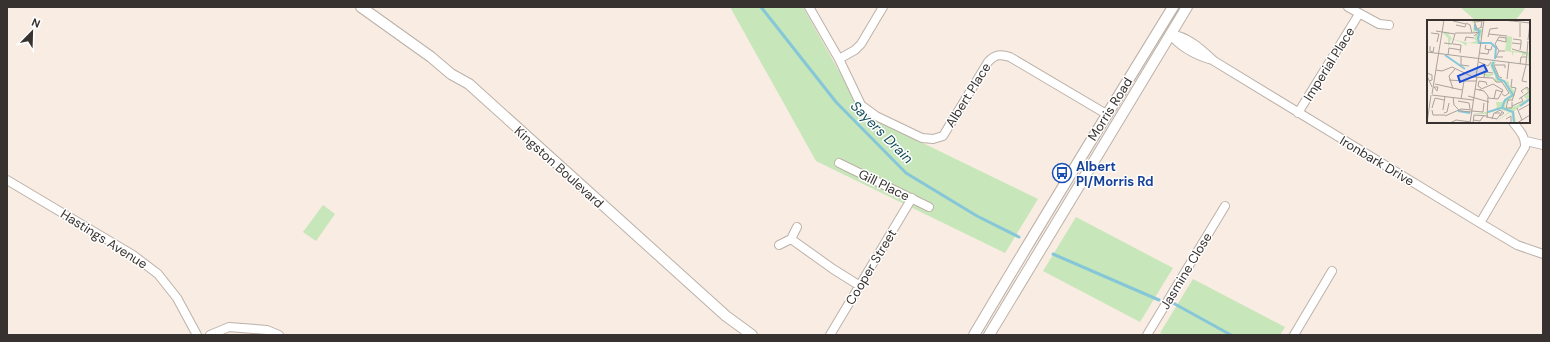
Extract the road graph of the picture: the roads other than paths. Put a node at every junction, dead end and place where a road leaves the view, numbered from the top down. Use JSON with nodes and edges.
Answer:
{"nodes":[{"id":1,"x":361,"y":7,"type":"edge"},
{"id":2,"x":809,"y":7,"type":"edge"},
{"id":3,"x":883,"y":7,"type":"edge"},
{"id":4,"x":1173,"y":7,"type":"edge"},
{"id":5,"x":1187,"y":7,"type":"edge"},
{"id":6,"x":1348,"y":7,"type":"edge"},
{"id":7,"x":1359,"y":14,"type":"junction"},
{"id":8,"x":1389,"y":25,"type":"dead end"},
{"id":9,"x":1160,"y":28,"type":"junction"},
{"id":10,"x":1170,"y":34,"type":"junction"},
{"id":11,"x":839,"y":59,"type":"junction"},
{"id":12,"x":1298,"y":113,"type":"junction"},
{"id":13,"x":1108,"y":115,"type":"junction"},
{"id":14,"x":1117,"y":121,"type":"junction"},
{"id":15,"x":1514,"y":123,"type":"edge"},
{"id":16,"x":1526,"y":141,"type":"junction"},
{"id":17,"x":1543,"y":145,"type":"edge"},
{"id":18,"x":839,"y":163,"type":"dead end"},
{"id":19,"x":7,"y":180,"type":"edge"},
{"id":20,"x":912,"y":198,"type":"junction"},
{"id":21,"x":929,"y":206,"type":"dead end"},
{"id":22,"x":1225,"y":206,"type":"dead end"},
{"id":23,"x":1480,"y":223,"type":"junction"},
{"id":24,"x":797,"y":227,"type":"dead end"},
{"id":25,"x":791,"y":239,"type":"junction"},
{"id":26,"x":779,"y":245,"type":"dead end"},
{"id":27,"x":1543,"y":254,"type":"edge"},
{"id":28,"x":1332,"y":271,"type":"dead end"},
{"id":29,"x":860,"y":286,"type":"junction"},
{"id":30,"x":197,"y":335,"type":"edge"},
{"id":31,"x":210,"y":335,"type":"edge"},
{"id":32,"x":279,"y":335,"type":"edge"},
{"id":33,"x":752,"y":335,"type":"edge"},
{"id":34,"x":830,"y":335,"type":"edge"},
{"id":35,"x":974,"y":335,"type":"edge"},
{"id":36,"x":989,"y":335,"type":"edge"},
{"id":37,"x":1146,"y":335,"type":"edge"},
{"id":38,"x":1294,"y":335,"type":"edge"}],
"edges":[{"from":1,"to":33,"type":"street","name":"Kingston Boulevard"},
{"from":2,"to":11,"type":"street","name":"Albert Place"},
{"from":3,"to":11,"type":"street"},
{"from":4,"to":9,"type":"street","name":"Morris Road"},
{"from":5,"to":10,"type":"street","name":"Morris Road"},
{"from":6,"to":7,"type":"street","name":"Imperial Place"},
{"from":7,"to":8,"type":"street","name":"Imperial Place"},
{"from":7,"to":12,"type":"street","name":"Imperial Place"},
{"from":9,"to":10,"type":"street"},
{"from":9,"to":13,"type":"street","name":"Morris Road"},
{"from":10,"to":12,"type":"street","name":"Ironbark Drive"},
{"from":10,"to":14,"type":"street","name":"Morris Road"},
{"from":11,"to":13,"type":"street","name":"Albert Place"},
{"from":12,"to":23,"type":"street","name":"Ironbark Drive"},
{"from":13,"to":14,"type":"street"},
{"from":13,"to":35,"type":"street","name":"Morris Road"},
{"from":14,"to":36,"type":"street","name":"Morris Road"},
{"from":15,"to":16,"type":"street"},
{"from":16,"to":17,"type":"street"},
{"from":16,"to":23,"type":"street"},
{"from":18,"to":20,"type":"street","name":"Gill Place"},
{"from":19,"to":30,"type":"street","name":"Hastings Avenue"},
{"from":20,"to":21,"type":"street","name":"Gill Place"},
{"from":20,"to":29,"type":"street","name":"Cooper Street"},
{"from":22,"to":37,"type":"street","name":"Jasmine Close"},
{"from":23,"to":27,"type":"street","name":"Ironbark Drive"},
{"from":24,"to":25,"type":"street"},
{"from":25,"to":26,"type":"street"},
{"from":25,"to":29,"type":"street"},
{"from":28,"to":38,"type":"street"},
{"from":29,"to":34,"type":"street","name":"Cooper Street"},
{"from":31,"to":32,"type":"street"}]}
